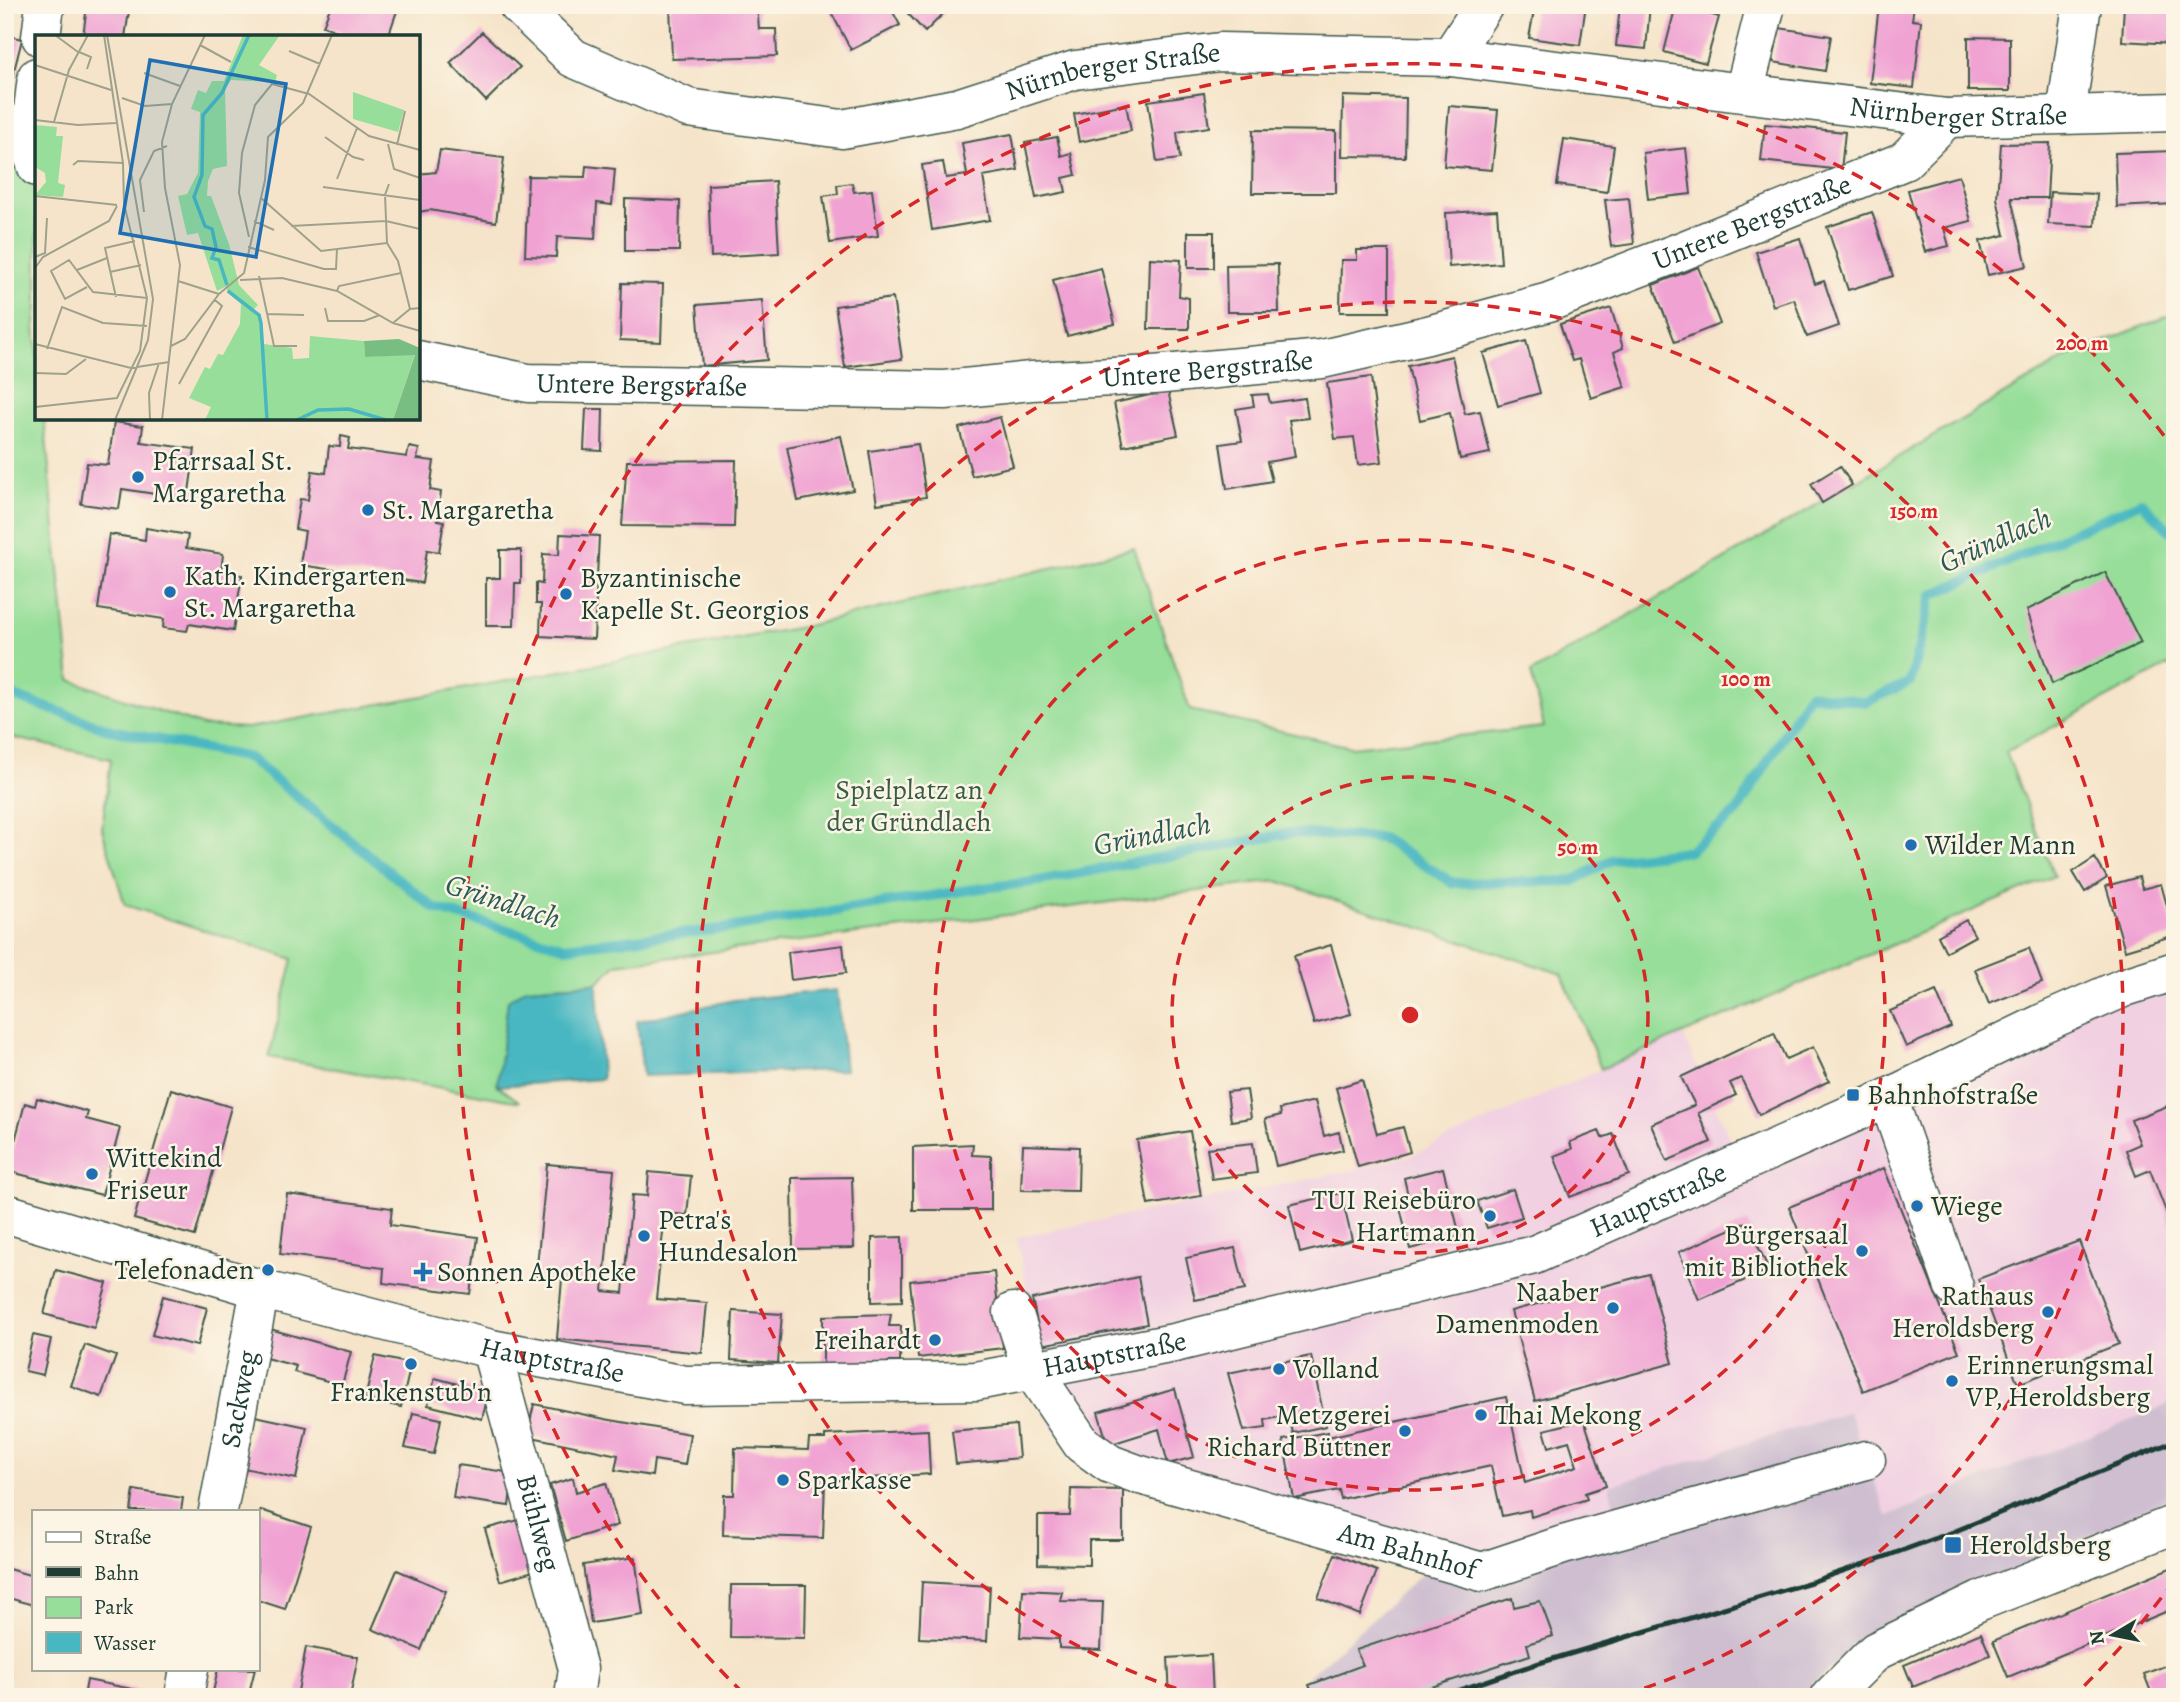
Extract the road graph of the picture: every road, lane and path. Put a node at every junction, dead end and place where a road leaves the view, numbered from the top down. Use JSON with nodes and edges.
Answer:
{"nodes":[{"id":1,"x":45,"y":5,"type":"edge"},
{"id":2,"x":518,"y":5,"type":"edge"},
{"id":3,"x":1484,"y":5,"type":"edge"},
{"id":4,"x":1766,"y":5,"type":"edge"},
{"id":5,"x":2082,"y":5,"type":"edge"},
{"id":6,"x":41,"y":35,"type":"edge"},
{"id":7,"x":1450,"y":57,"type":"junction"},
{"id":8,"x":1744,"y":92,"type":"junction"},
{"id":9,"x":35,"y":94,"type":"edge"},
{"id":10,"x":2175,"y":112,"type":"edge"},
{"id":11,"x":2066,"y":114,"type":"junction"},
{"id":12,"x":1947,"y":118,"type":"junction"},
{"id":13,"x":35,"y":161,"type":"edge"},
{"id":14,"x":420,"y":360,"type":"edge"},
{"id":15,"x":2175,"y":971,"type":"edge"},
{"id":16,"x":1888,"y":1098,"type":"junction"},
{"id":17,"x":5,"y":1213,"type":"edge"},
{"id":18,"x":1954,"y":1287,"type":"dead end"},
{"id":19,"x":260,"y":1289,"type":"junction"},
{"id":20,"x":1013,"y":1312,"type":"dead end"},
{"id":21,"x":491,"y":1349,"type":"junction"},
{"id":22,"x":1032,"y":1370,"type":"junction"},
{"id":23,"x":1866,"y":1460,"type":"dead end"},
{"id":24,"x":218,"y":1510,"type":"edge"},
{"id":25,"x":2175,"y":1524,"type":"edge"},
{"id":26,"x":189,"y":1670,"type":"edge"},
{"id":27,"x":184,"y":1697,"type":"edge"},
{"id":28,"x":574,"y":1697,"type":"edge"},
{"id":29,"x":1830,"y":1697,"type":"edge"}],
"edges":[{"from":1,"to":6,"type":"street"},
{"from":2,"to":7,"type":"street","name":"Nürnberger Straße"},
{"from":3,"to":7,"type":"street"},
{"from":4,"to":8,"type":"street"},
{"from":5,"to":11,"type":"street"},
{"from":7,"to":8,"type":"street","name":"Nürnberger Straße"},
{"from":8,"to":12,"type":"street","name":"Nürnberger Straße"},
{"from":9,"to":13,"type":"street"},
{"from":10,"to":11,"type":"street","name":"Nürnberger Straße"},
{"from":11,"to":12,"type":"street","name":"Nürnberger Straße"},
{"from":12,"to":14,"type":"street","name":"Untere Bergstraße"},
{"from":15,"to":16,"type":"street","name":"Hauptstraße"},
{"from":16,"to":18,"type":"street"},
{"from":16,"to":22,"type":"street","name":"Hauptstraße"},
{"from":17,"to":19,"type":"street","name":"Hauptstraße"},
{"from":19,"to":21,"type":"street","name":"Hauptstraße"},
{"from":19,"to":24,"type":"street","name":"Sackweg"},
{"from":20,"to":22,"type":"street","name":"Am Bahnhof"},
{"from":21,"to":22,"type":"street","name":"Hauptstraße"},
{"from":21,"to":28,"type":"street","name":"Bühlweg"},
{"from":22,"to":23,"type":"street","name":"Am Bahnhof"},
{"from":25,"to":29,"type":"street"},
{"from":26,"to":27,"type":"street"}]}
